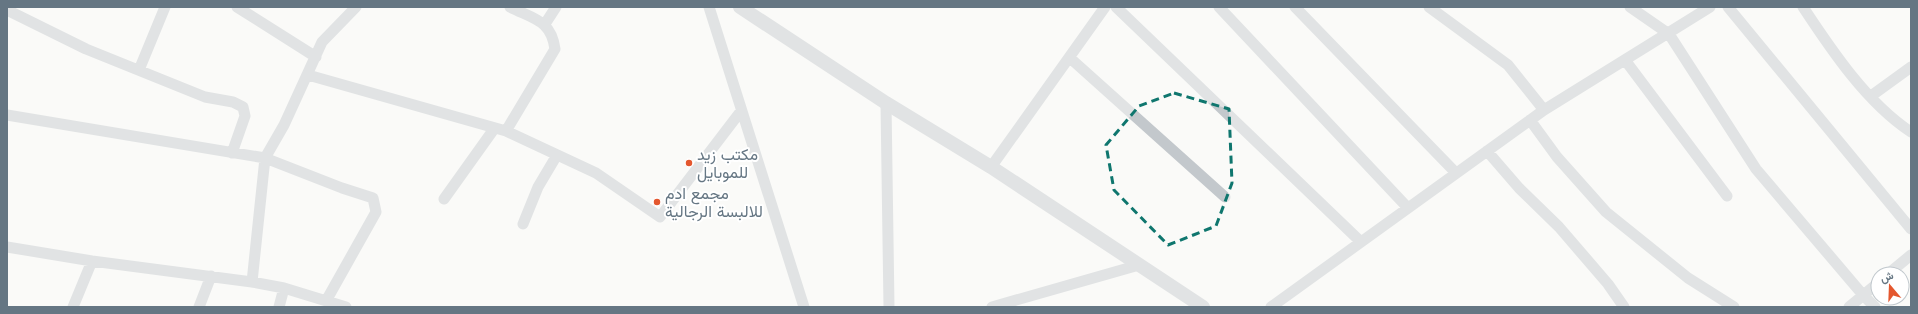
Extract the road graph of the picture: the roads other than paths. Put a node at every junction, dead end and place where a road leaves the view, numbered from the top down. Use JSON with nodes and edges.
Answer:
{"nodes":[{"id":1,"x":165,"y":7,"type":"edge"},
{"id":2,"x":237,"y":7,"type":"edge"},
{"id":3,"x":356,"y":7,"type":"edge"},
{"id":4,"x":510,"y":7,"type":"edge"},
{"id":5,"x":556,"y":7,"type":"edge"},
{"id":6,"x":709,"y":7,"type":"edge"},
{"id":7,"x":740,"y":7,"type":"edge"},
{"id":8,"x":1106,"y":7,"type":"edge"},
{"id":9,"x":1116,"y":7,"type":"edge"},
{"id":10,"x":1219,"y":7,"type":"edge"},
{"id":11,"x":1295,"y":7,"type":"edge"},
{"id":12,"x":1429,"y":7,"type":"edge"},
{"id":13,"x":1630,"y":7,"type":"edge"},
{"id":14,"x":1710,"y":7,"type":"edge"},
{"id":15,"x":1728,"y":7,"type":"edge"},
{"id":16,"x":1803,"y":7,"type":"edge"},
{"id":17,"x":7,"y":10,"type":"edge"},
{"id":18,"x":545,"y":24,"type":"junction"},
{"id":19,"x":1669,"y":34,"type":"junction"},
{"id":20,"x":316,"y":57,"type":"junction"},
{"id":21,"x":1070,"y":58,"type":"junction"},
{"id":22,"x":1625,"y":60,"type":"junction"},
{"id":23,"x":1911,"y":67,"type":"edge"},
{"id":24,"x":139,"y":70,"type":"junction"},
{"id":25,"x":308,"y":74,"type":"junction"},
{"id":26,"x":1871,"y":96,"type":"junction"},
{"id":27,"x":886,"y":103,"type":"junction"},
{"id":28,"x":1544,"y":110,"type":"junction"},
{"id":29,"x":741,"y":111,"type":"junction"},
{"id":30,"x":7,"y":115,"type":"edge"},
{"id":31,"x":1530,"y":120,"type":"junction"},
{"id":32,"x":494,"y":129,"type":"junction"},
{"id":33,"x":506,"y":132,"type":"junction"},
{"id":34,"x":1911,"y":132,"type":"edge"},
{"id":35,"x":1487,"y":151,"type":"junction"},
{"id":36,"x":232,"y":153,"type":"junction"},
{"id":37,"x":557,"y":155,"type":"junction"},
{"id":38,"x":265,"y":158,"type":"junction"},
{"id":39,"x":991,"y":167,"type":"junction"},
{"id":40,"x":1456,"y":174,"type":"junction"},
{"id":41,"x":1727,"y":196,"type":"dead end"},
{"id":42,"x":1225,"y":197,"type":"dead end"},
{"id":43,"x":444,"y":198,"type":"dead end"},
{"id":44,"x":1408,"y":208,"type":"junction"},
{"id":45,"x":523,"y":224,"type":"dead end"},
{"id":46,"x":1911,"y":229,"type":"edge"},
{"id":47,"x":1361,"y":242,"type":"junction"},
{"id":48,"x":7,"y":247,"type":"edge"},
{"id":49,"x":1911,"y":255,"type":"edge"},
{"id":50,"x":92,"y":261,"type":"junction"},
{"id":51,"x":1140,"y":265,"type":"junction"},
{"id":52,"x":1898,"y":266,"type":"edge"},
{"id":53,"x":211,"y":276,"type":"junction"},
{"id":54,"x":252,"y":282,"type":"junction"},
{"id":55,"x":284,"y":288,"type":"junction"},
{"id":56,"x":1870,"y":289,"type":"edge"},
{"id":57,"x":1863,"y":295,"type":"junction"},
{"id":58,"x":326,"y":301,"type":"junction"},
{"id":59,"x":73,"y":307,"type":"edge"},
{"id":60,"x":199,"y":307,"type":"edge"},
{"id":61,"x":279,"y":307,"type":"edge"},
{"id":62,"x":346,"y":307,"type":"edge"},
{"id":63,"x":804,"y":307,"type":"edge"},
{"id":64,"x":889,"y":307,"type":"edge"},
{"id":65,"x":992,"y":307,"type":"edge"},
{"id":66,"x":1203,"y":307,"type":"edge"},
{"id":67,"x":1271,"y":307,"type":"edge"},
{"id":68,"x":1624,"y":307,"type":"edge"},
{"id":69,"x":1734,"y":307,"type":"edge"},
{"id":70,"x":1849,"y":307,"type":"edge"},
{"id":71,"x":1875,"y":307,"type":"edge"}],
"edges":[{"from":1,"to":24,"type":"street"},
{"from":2,"to":20,"type":"street"},
{"from":3,"to":20,"type":"street"},
{"from":4,"to":18,"type":"street"},
{"from":5,"to":18,"type":"street"},
{"from":6,"to":29,"type":"street"},
{"from":7,"to":27,"type":"street"},
{"from":8,"to":21,"type":"street"},
{"from":9,"to":47,"type":"street"},
{"from":10,"to":44,"type":"street"},
{"from":11,"to":40,"type":"street"},
{"from":12,"to":28,"type":"street"},
{"from":13,"to":19,"type":"street"},
{"from":14,"to":19,"type":"street"},
{"from":15,"to":46,"type":"street"},
{"from":16,"to":26,"type":"street"},
{"from":17,"to":24,"type":"street"},
{"from":18,"to":33,"type":"street"},
{"from":19,"to":22,"type":"street"},
{"from":19,"to":57,"type":"street"},
{"from":20,"to":25,"type":"street"},
{"from":21,"to":39,"type":"street"},
{"from":21,"to":42,"type":"street"},
{"from":22,"to":28,"type":"street"},
{"from":22,"to":41,"type":"street"},
{"from":23,"to":26,"type":"street"},
{"from":24,"to":36,"type":"street"},
{"from":25,"to":32,"type":"street"},
{"from":25,"to":38,"type":"street"},
{"from":26,"to":34,"type":"street"},
{"from":27,"to":39,"type":"street"},
{"from":27,"to":64,"type":"street"},
{"from":28,"to":31,"type":"street"},
{"from":29,"to":37,"type":"street"},
{"from":29,"to":63,"type":"street"},
{"from":30,"to":36,"type":"street"},
{"from":31,"to":35,"type":"street"},
{"from":31,"to":69,"type":"street"},
{"from":32,"to":33,"type":"street"},
{"from":32,"to":43,"type":"street"},
{"from":33,"to":37,"type":"street"},
{"from":35,"to":40,"type":"street"},
{"from":35,"to":68,"type":"street"},
{"from":36,"to":38,"type":"street"},
{"from":37,"to":45,"type":"street"},
{"from":38,"to":54,"type":"street"},
{"from":38,"to":58,"type":"street"},
{"from":39,"to":51,"type":"street"},
{"from":40,"to":44,"type":"street"},
{"from":44,"to":47,"type":"street"},
{"from":47,"to":67,"type":"street"},
{"from":48,"to":50,"type":"street"},
{"from":49,"to":52,"type":"street"},
{"from":50,"to":53,"type":"street"},
{"from":50,"to":59,"type":"street"},
{"from":51,"to":65,"type":"street"},
{"from":51,"to":66,"type":"street"},
{"from":53,"to":54,"type":"street"},
{"from":53,"to":60,"type":"street"},
{"from":54,"to":55,"type":"street"},
{"from":55,"to":58,"type":"street"},
{"from":55,"to":61,"type":"street"},
{"from":56,"to":57,"type":"street"},
{"from":57,"to":70,"type":"street"},
{"from":57,"to":71,"type":"street"},
{"from":58,"to":62,"type":"street"}]}
